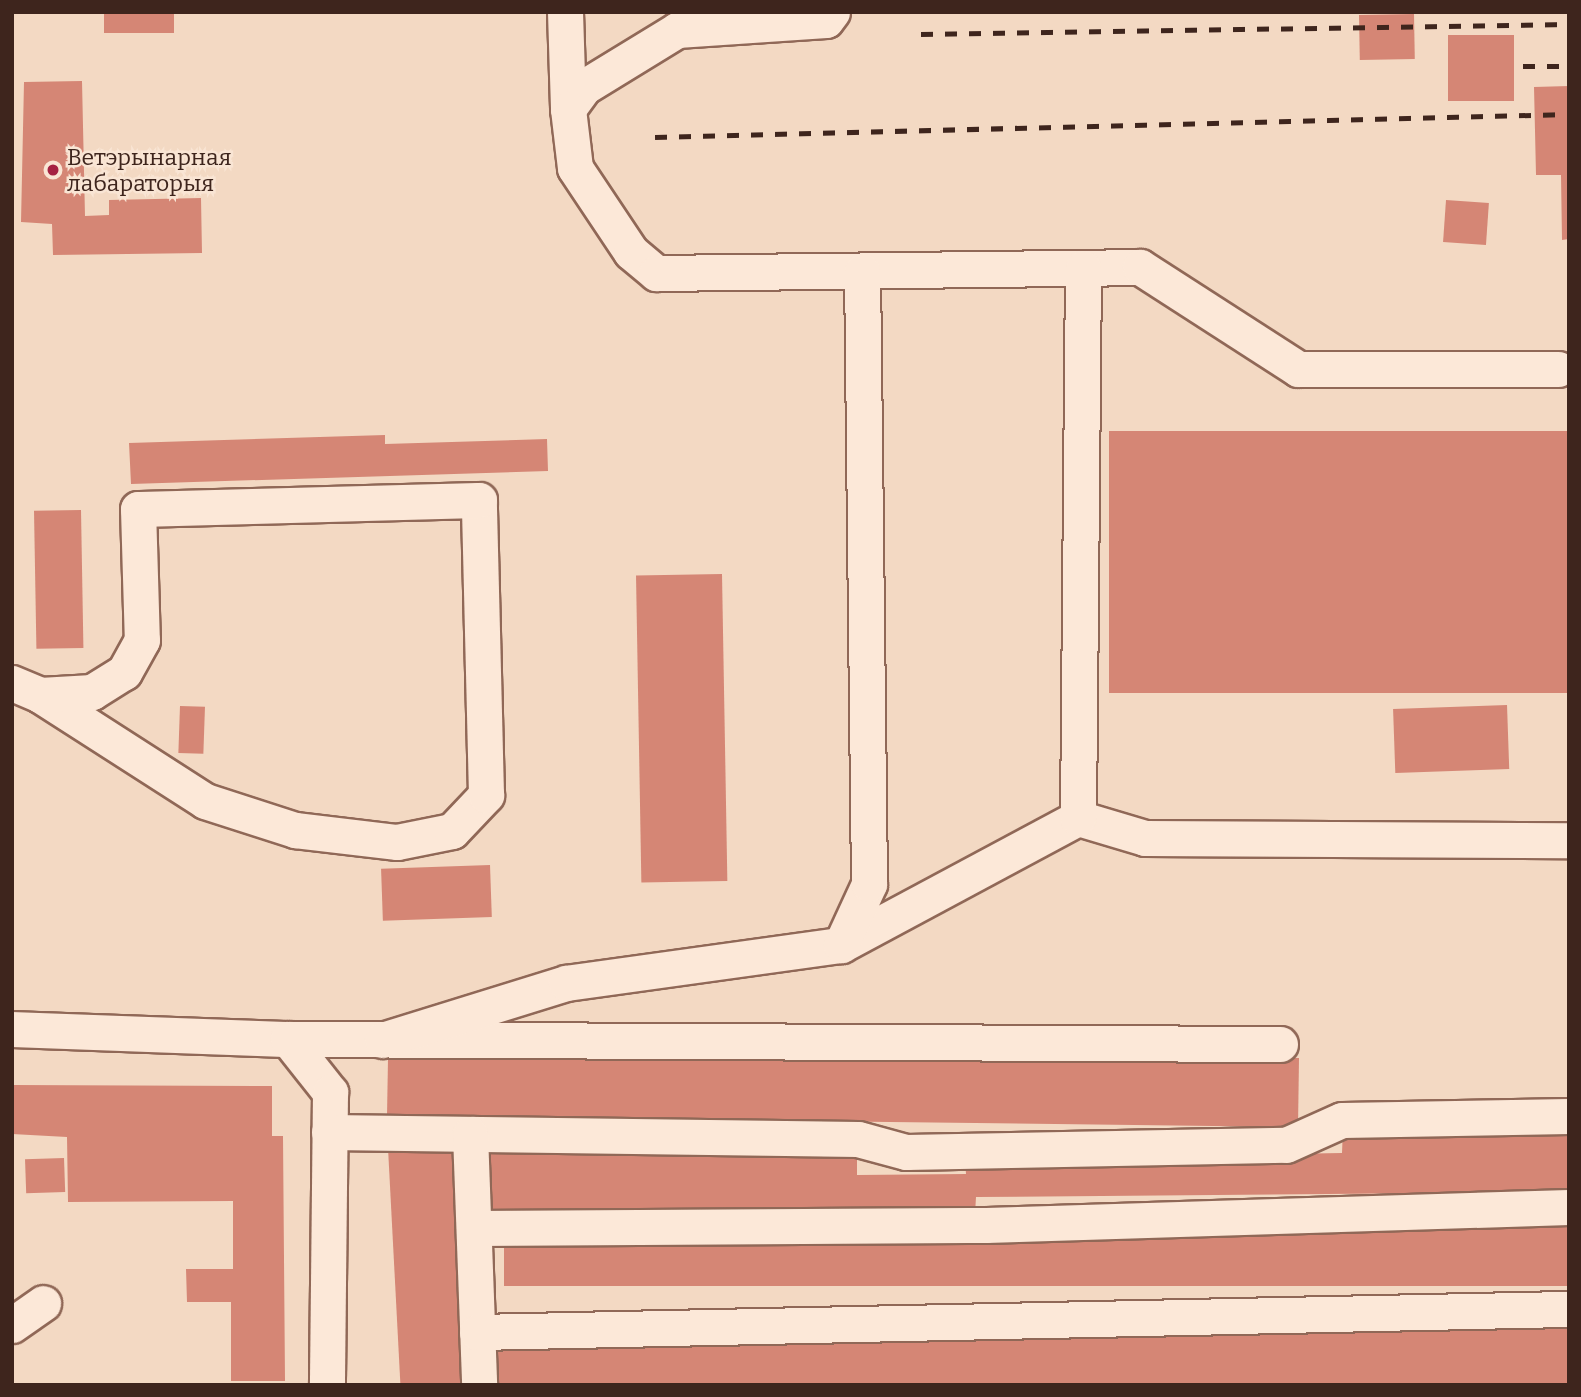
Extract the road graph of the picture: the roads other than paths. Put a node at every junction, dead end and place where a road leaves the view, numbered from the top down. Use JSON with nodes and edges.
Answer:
{"nodes":[{"id":1,"x":565,"y":12,"type":"edge"},
{"id":2,"x":832,"y":12,"type":"edge"},
{"id":3,"x":568,"y":110,"type":"junction"},
{"id":4,"x":1083,"y":268,"type":"junction"},
{"id":5,"x":862,"y":271,"type":"junction"},
{"id":6,"x":1558,"y":369,"type":"dead end"},
{"id":7,"x":26,"y":689,"type":"edge"},
{"id":8,"x":1078,"y":818,"type":"junction"},
{"id":9,"x":1569,"y":840,"type":"edge"},
{"id":10,"x":841,"y":945,"type":"junction"},
{"id":11,"x":12,"y":1029,"type":"edge"},
{"id":12,"x":288,"y":1039,"type":"junction"},
{"id":13,"x":382,"y":1040,"type":"junction"},
{"id":14,"x":1280,"y":1044,"type":"dead end"},
{"id":15,"x":1569,"y":1116,"type":"edge"},
{"id":16,"x":329,"y":1132,"type":"junction"},
{"id":17,"x":470,"y":1134,"type":"junction"},
{"id":18,"x":1569,"y":1207,"type":"edge"},
{"id":19,"x":474,"y":1228,"type":"junction"},
{"id":20,"x":43,"y":1303,"type":"dead end"},
{"id":21,"x":1569,"y":1309,"type":"edge"},
{"id":22,"x":12,"y":1325,"type":"edge"},
{"id":23,"x":477,"y":1332,"type":"junction"},
{"id":24,"x":327,"y":1385,"type":"edge"},
{"id":25,"x":479,"y":1385,"type":"edge"}],
"edges":[{"from":1,"to":3,"type":"street"},
{"from":2,"to":3,"type":"street"},
{"from":3,"to":5,"type":"street"},
{"from":4,"to":5,"type":"street"},
{"from":4,"to":6,"type":"street"},
{"from":4,"to":8,"type":"street"},
{"from":5,"to":10,"type":"street"},
{"from":7,"to":7,"type":"street"},
{"from":8,"to":9,"type":"street"},
{"from":8,"to":10,"type":"street"},
{"from":10,"to":13,"type":"street"},
{"from":11,"to":12,"type":"street"},
{"from":12,"to":13,"type":"street"},
{"from":12,"to":16,"type":"street"},
{"from":13,"to":14,"type":"street"},
{"from":15,"to":17,"type":"street"},
{"from":16,"to":17,"type":"street"},
{"from":16,"to":24,"type":"street"},
{"from":17,"to":19,"type":"street"},
{"from":18,"to":19,"type":"street"},
{"from":19,"to":23,"type":"street"},
{"from":20,"to":22,"type":"street"},
{"from":21,"to":23,"type":"street"},
{"from":23,"to":25,"type":"street"}]}
